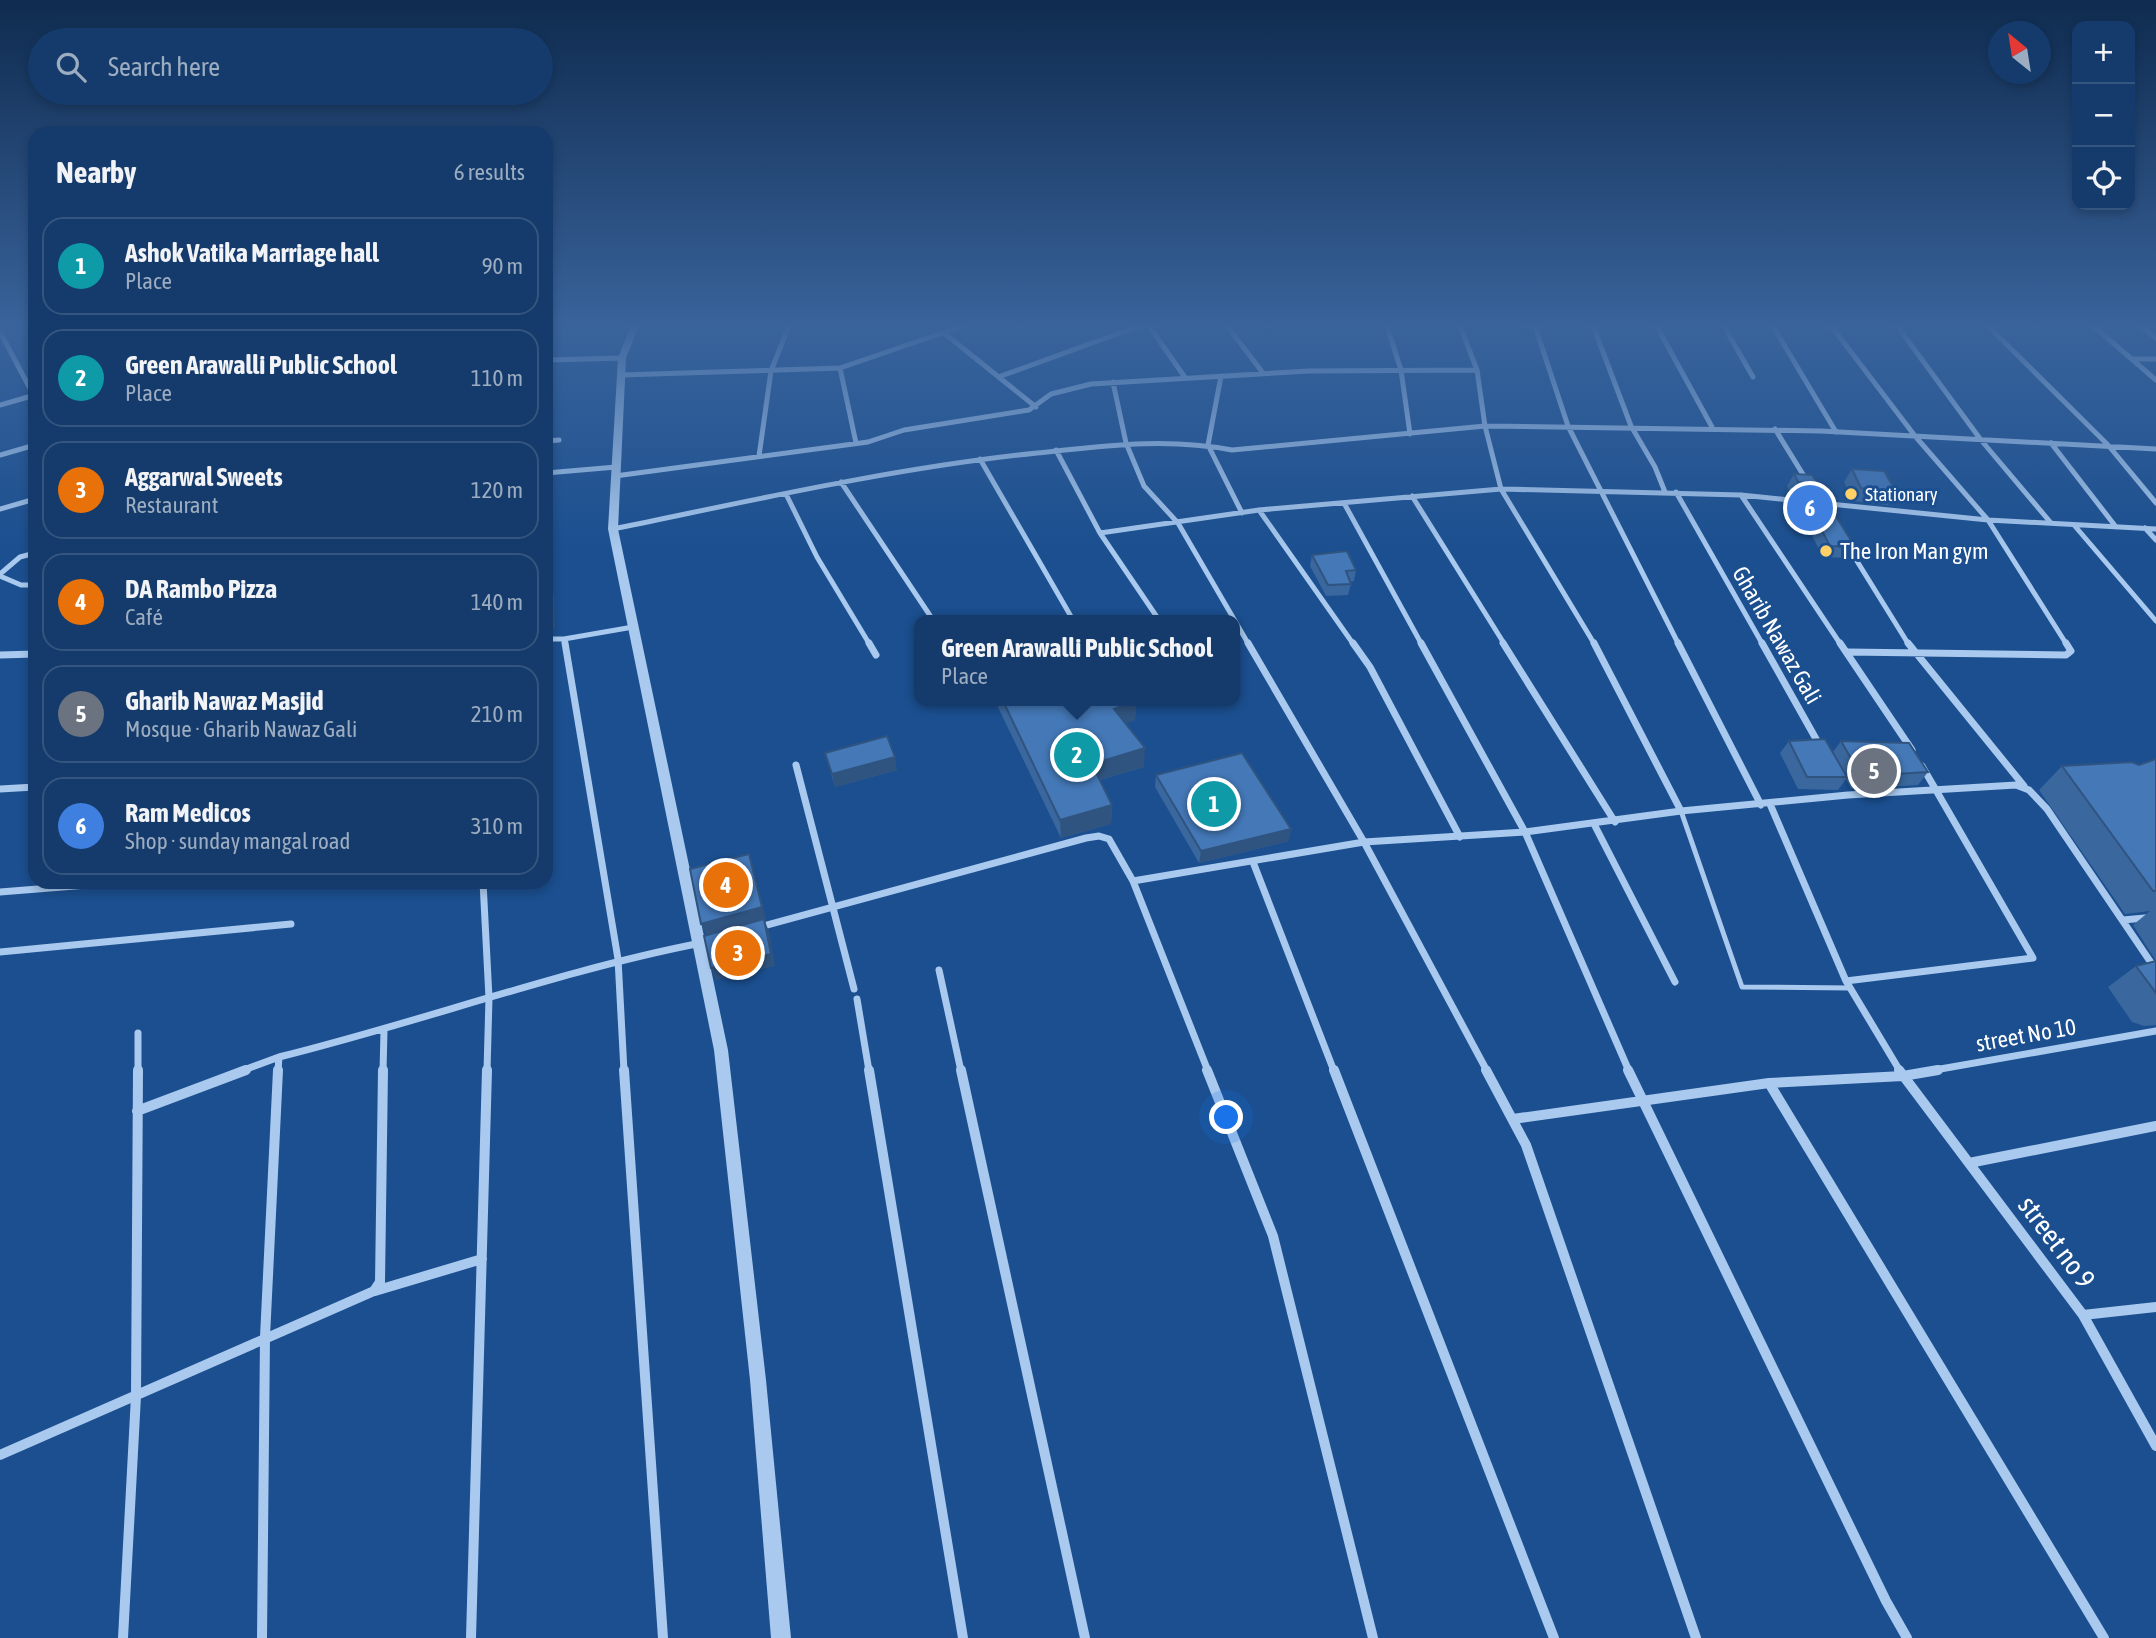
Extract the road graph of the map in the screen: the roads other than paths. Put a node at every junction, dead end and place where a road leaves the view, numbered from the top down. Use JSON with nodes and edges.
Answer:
{"nodes":[{"id":1,"x":21,"y":399,"type":"edge"},
{"id":2,"x":620,"y":399,"type":"edge"},
{"id":3,"x":767,"y":399,"type":"edge"},
{"id":4,"x":846,"y":399,"type":"edge"},
{"id":5,"x":1027,"y":399,"type":"edge"},
{"id":6,"x":1044,"y":399,"type":"edge"},
{"id":7,"x":1117,"y":399,"type":"edge"},
{"id":8,"x":1217,"y":399,"type":"edge"},
{"id":9,"x":1405,"y":399,"type":"edge"},
{"id":10,"x":1481,"y":399,"type":"edge"},
{"id":11,"x":1559,"y":399,"type":"edge"},
{"id":12,"x":1621,"y":399,"type":"edge"},
{"id":13,"x":1697,"y":399,"type":"edge"},
{"id":14,"x":1817,"y":399,"type":"edge"},
{"id":15,"x":1887,"y":399,"type":"edge"},
{"id":16,"x":1951,"y":399,"type":"edge"},
{"id":17,"x":2062,"y":399,"type":"edge"},
{"id":18,"x":0,"y":405,"type":"edge"},
{"id":19,"x":1036,"y":407,"type":"junction"},
{"id":20,"x":1485,"y":426,"type":"junction"},
{"id":21,"x":1568,"y":426,"type":"junction"},
{"id":22,"x":1631,"y":426,"type":"junction"},
{"id":23,"x":1712,"y":426,"type":"junction"},
{"id":24,"x":1774,"y":429,"type":"junction"},
{"id":25,"x":1836,"y":432,"type":"junction"},
{"id":26,"x":1410,"y":434,"type":"junction"},
{"id":27,"x":1915,"y":436,"type":"junction"},
{"id":28,"x":553,"y":440,"type":"edge"},
{"id":29,"x":558,"y":440,"type":"dead end"},
{"id":30,"x":1981,"y":440,"type":"junction"},
{"id":31,"x":856,"y":443,"type":"junction"},
{"id":32,"x":1126,"y":443,"type":"junction"},
{"id":33,"x":2051,"y":443,"type":"junction"},
{"id":34,"x":2108,"y":445,"type":"junction"},
{"id":35,"x":1208,"y":446,"type":"junction"},
{"id":36,"x":28,"y":447,"type":"edge"},
{"id":37,"x":2156,"y":449,"type":"edge"},
{"id":38,"x":1056,"y":450,"type":"junction"},
{"id":39,"x":0,"y":455,"type":"edge"},
{"id":40,"x":759,"y":456,"type":"junction"},
{"id":41,"x":980,"y":459,"type":"junction"},
{"id":42,"x":616,"y":472,"type":"junction"},
{"id":43,"x":553,"y":473,"type":"edge"},
{"id":44,"x":841,"y":482,"type":"junction"},
{"id":45,"x":1501,"y":489,"type":"junction"},
{"id":46,"x":1600,"y":491,"type":"junction"},
{"id":47,"x":1665,"y":492,"type":"junction"},
{"id":48,"x":1676,"y":492,"type":"junction"},
{"id":49,"x":786,"y":494,"type":"junction"},
{"id":50,"x":1741,"y":495,"type":"junction"},
{"id":51,"x":1412,"y":496,"type":"junction"},
{"id":52,"x":28,"y":501,"type":"edge"},
{"id":53,"x":1819,"y":501,"type":"junction"},
{"id":54,"x":1344,"y":503,"type":"junction"},
{"id":55,"x":2156,"y":503,"type":"edge"},
{"id":56,"x":0,"y":509,"type":"edge"},
{"id":57,"x":1259,"y":510,"type":"junction"},
{"id":58,"x":1242,"y":513,"type":"junction"},
{"id":59,"x":1827,"y":513,"type":"edge"},
{"id":60,"x":1988,"y":520,"type":"junction"},
{"id":61,"x":1178,"y":523,"type":"junction"},
{"id":62,"x":2051,"y":523,"type":"junction"},
{"id":63,"x":2074,"y":525,"type":"junction"},
{"id":64,"x":2116,"y":527,"type":"junction"},
{"id":65,"x":2145,"y":528,"type":"junction"},
{"id":66,"x":613,"y":529,"type":"junction"},
{"id":67,"x":2156,"y":529,"type":"edge"},
{"id":68,"x":1100,"y":533,"type":"junction"},
{"id":69,"x":1841,"y":537,"type":"edge"},
{"id":70,"x":2156,"y":540,"type":"edge"},
{"id":71,"x":28,"y":555,"type":"edge"},
{"id":72,"x":0,"y":575,"type":"edge"},
{"id":73,"x":28,"y":585,"type":"edge"},
{"id":74,"x":930,"y":615,"type":"edge"},
{"id":75,"x":1070,"y":615,"type":"edge"},
{"id":76,"x":1156,"y":615,"type":"edge"},
{"id":77,"x":1232,"y":615,"type":"edge"},
{"id":78,"x":2156,"y":621,"type":"edge"},
{"id":79,"x":633,"y":627,"type":"junction"},
{"id":80,"x":1240,"y":629,"type":"edge"},
{"id":81,"x":553,"y":639,"type":"edge"},
{"id":82,"x":564,"y":639,"type":"junction"},
{"id":83,"x":1848,"y":652,"type":"junction"},
{"id":84,"x":28,"y":654,"type":"edge"},
{"id":85,"x":0,"y":655,"type":"edge"},
{"id":86,"x":876,"y":655,"type":"dead end"},
{"id":87,"x":1915,"y":655,"type":"junction"},
{"id":88,"x":1827,"y":758,"type":"edge"},
{"id":89,"x":796,"y":765,"type":"dead end"},
{"id":90,"x":1841,"y":783,"type":"edge"},
{"id":91,"x":2024,"y":786,"type":"junction"},
{"id":92,"x":28,"y":787,"type":"edge"},
{"id":93,"x":0,"y":789,"type":"edge"},
{"id":94,"x":1937,"y":789,"type":"junction"},
{"id":95,"x":1848,"y":795,"type":"junction"},
{"id":96,"x":1765,"y":805,"type":"junction"},
{"id":97,"x":1681,"y":811,"type":"junction"},
{"id":98,"x":1615,"y":822,"type":"junction"},
{"id":99,"x":1594,"y":824,"type":"junction"},
{"id":100,"x":1525,"y":832,"type":"junction"},
{"id":101,"x":1460,"y":836,"type":"junction"},
{"id":102,"x":1364,"y":842,"type":"junction"},
{"id":103,"x":1253,"y":862,"type":"junction"},
{"id":104,"x":1133,"y":881,"type":"junction"},
{"id":105,"x":38,"y":889,"type":"edge"},
{"id":106,"x":483,"y":889,"type":"edge"},
{"id":107,"x":0,"y":892,"type":"edge"},
{"id":108,"x":832,"y":907,"type":"junction"},
{"id":109,"x":2156,"y":917,"type":"edge"},
{"id":110,"x":2123,"y":920,"type":"junction"},
{"id":111,"x":291,"y":924,"type":"dead end"},
{"id":112,"x":752,"y":929,"type":"edge"},
{"id":113,"x":705,"y":942,"type":"junction"},
{"id":114,"x":0,"y":952,"type":"edge"},
{"id":115,"x":618,"y":959,"type":"junction"},
{"id":116,"x":939,"y":970,"type":"dead end"},
{"id":117,"x":2156,"y":970,"type":"edge"},
{"id":118,"x":1675,"y":982,"type":"dead end"},
{"id":119,"x":1848,"y":985,"type":"junction"},
{"id":120,"x":489,"y":998,"type":"junction"},
{"id":121,"x":384,"y":1031,"type":"junction"},
{"id":122,"x":2156,"y":1031,"type":"edge"},
{"id":123,"x":138,"y":1033,"type":"dead end"},
{"id":124,"x":279,"y":1057,"type":"junction"},
{"id":125,"x":1903,"y":1076,"type":"junction"},
{"id":126,"x":1769,"y":1083,"type":"junction"},
{"id":127,"x":1641,"y":1100,"type":"junction"},
{"id":128,"x":137,"y":1111,"type":"junction"},
{"id":129,"x":1513,"y":1119,"type":"junction"},
{"id":130,"x":2156,"y":1126,"type":"edge"},
{"id":131,"x":1969,"y":1163,"type":"junction"},
{"id":132,"x":482,"y":1259,"type":"junction"},
{"id":133,"x":374,"y":1291,"type":"junction"},
{"id":134,"x":2156,"y":1307,"type":"edge"},
{"id":135,"x":2083,"y":1315,"type":"junction"},
{"id":136,"x":265,"y":1338,"type":"junction"},
{"id":137,"x":136,"y":1396,"type":"junction"},
{"id":138,"x":2156,"y":1447,"type":"edge"},
{"id":139,"x":0,"y":1455,"type":"edge"},
{"id":140,"x":123,"y":1638,"type":"edge"},
{"id":141,"x":262,"y":1638,"type":"edge"},
{"id":142,"x":471,"y":1638,"type":"edge"},
{"id":143,"x":663,"y":1638,"type":"edge"},
{"id":144,"x":781,"y":1638,"type":"edge"},
{"id":145,"x":963,"y":1638,"type":"edge"},
{"id":146,"x":1084,"y":1638,"type":"edge"},
{"id":147,"x":1373,"y":1638,"type":"edge"},
{"id":148,"x":1554,"y":1638,"type":"edge"},
{"id":149,"x":1696,"y":1638,"type":"edge"},
{"id":150,"x":1907,"y":1638,"type":"edge"},
{"id":151,"x":2104,"y":1638,"type":"edge"}],
"edges":[{"from":1,"to":18,"type":"street"},
{"from":2,"to":42,"type":"street"},
{"from":3,"to":40,"type":"street"},
{"from":4,"to":31,"type":"street"},
{"from":5,"to":19,"type":"street"},
{"from":6,"to":19,"type":"street"},
{"from":7,"to":32,"type":"street"},
{"from":8,"to":35,"type":"street"},
{"from":9,"to":26,"type":"street"},
{"from":10,"to":20,"type":"street"},
{"from":11,"to":21,"type":"street","name":"street no 9"},
{"from":12,"to":22,"type":"street"},
{"from":13,"to":23,"type":"street"},
{"from":14,"to":25,"type":"street"},
{"from":15,"to":27,"type":"street"},
{"from":16,"to":30,"type":"street"},
{"from":17,"to":34,"type":"street"},
{"from":19,"to":31,"type":"street"},
{"from":20,"to":21,"type":"street"},
{"from":20,"to":26,"type":"street"},
{"from":20,"to":45,"type":"street"},
{"from":21,"to":22,"type":"street"},
{"from":21,"to":46,"type":"street","name":"street no 9"},
{"from":22,"to":23,"type":"street"},
{"from":22,"to":47,"type":"street"},
{"from":23,"to":24,"type":"street"},
{"from":24,"to":25,"type":"street"},
{"from":24,"to":53,"type":"street"},
{"from":25,"to":27,"type":"street"},
{"from":26,"to":35,"type":"street"},
{"from":27,"to":30,"type":"street"},
{"from":27,"to":60,"type":"street"},
{"from":28,"to":29,"type":"street"},
{"from":30,"to":33,"type":"street"},
{"from":30,"to":62,"type":"street"},
{"from":31,"to":40,"type":"street"},
{"from":32,"to":35,"type":"street"},
{"from":32,"to":38,"type":"street"},
{"from":32,"to":61,"type":"street"},
{"from":33,"to":34,"type":"street"},
{"from":33,"to":64,"type":"street"},
{"from":34,"to":37,"type":"street"},
{"from":34,"to":55,"type":"street"},
{"from":35,"to":58,"type":"street"},
{"from":36,"to":39,"type":"street"},
{"from":38,"to":41,"type":"street"},
{"from":38,"to":68,"type":"street"},
{"from":40,"to":42,"type":"street"},
{"from":41,"to":44,"type":"street"},
{"from":41,"to":75,"type":"street"},
{"from":42,"to":43,"type":"street"},
{"from":42,"to":66,"type":"street"},
{"from":44,"to":49,"type":"street"},
{"from":44,"to":74,"type":"street"},
{"from":45,"to":46,"type":"street"},
{"from":45,"to":51,"type":"street"},
{"from":45,"to":97,"type":"street"},
{"from":46,"to":47,"type":"street"},
{"from":46,"to":96,"type":"street","name":"street no 9"},
{"from":47,"to":48,"type":"street"},
{"from":48,"to":50,"type":"street"},
{"from":48,"to":88,"type":"street","name":"Gharib Nawaz Gali"},
{"from":49,"to":66,"type":"street"},
{"from":49,"to":86,"type":"street"},
{"from":50,"to":53,"type":"street"},
{"from":50,"to":83,"type":"street"},
{"from":51,"to":54,"type":"street"},
{"from":51,"to":98,"type":"street"},
{"from":52,"to":56,"type":"street"},
{"from":53,"to":59,"type":"street"},
{"from":53,"to":60,"type":"street"},
{"from":54,"to":57,"type":"street"},
{"from":54,"to":100,"type":"street"},
{"from":57,"to":58,"type":"street"},
{"from":57,"to":101,"type":"street"},
{"from":58,"to":61,"type":"street"},
{"from":60,"to":62,"type":"street"},
{"from":60,"to":87,"type":"street"},
{"from":61,"to":68,"type":"street"},
{"from":61,"to":77,"type":"street"},
{"from":62,"to":63,"type":"street"},
{"from":63,"to":64,"type":"street"},
{"from":63,"to":78,"type":"street"},
{"from":64,"to":65,"type":"street"},
{"from":65,"to":67,"type":"street"},
{"from":65,"to":70,"type":"street"},
{"from":66,"to":79,"type":"street"},
{"from":68,"to":76,"type":"street"},
{"from":69,"to":87,"type":"street"},
{"from":71,"to":72,"type":"street"},
{"from":72,"to":73,"type":"street"},
{"from":79,"to":82,"type":"street"},
{"from":79,"to":113,"type":"street"},
{"from":80,"to":102,"type":"street"},
{"from":81,"to":82,"type":"street"},
{"from":82,"to":115,"type":"street"},
{"from":83,"to":87,"type":"street"},
{"from":83,"to":94,"type":"street"},
{"from":84,"to":85,"type":"street"},
{"from":87,"to":91,"type":"street"},
{"from":89,"to":108,"type":"street"},
{"from":90,"to":95,"type":"street"},
{"from":91,"to":94,"type":"street"},
{"from":91,"to":110,"type":"street"},
{"from":92,"to":93,"type":"street"},
{"from":94,"to":95,"type":"street"},
{"from":94,"to":119,"type":"street"},
{"from":95,"to":96,"type":"street"},
{"from":96,"to":97,"type":"street"},
{"from":96,"to":119,"type":"street","name":"street no 9"},
{"from":97,"to":98,"type":"street"},
{"from":97,"to":119,"type":"lane"},
{"from":98,"to":99,"type":"street"},
{"from":99,"to":100,"type":"street"},
{"from":99,"to":118,"type":"street"},
{"from":100,"to":101,"type":"street"},
{"from":100,"to":127,"type":"street"},
{"from":101,"to":102,"type":"street"},
{"from":102,"to":103,"type":"street"},
{"from":102,"to":129,"type":"street"},
{"from":103,"to":104,"type":"street"},
{"from":103,"to":148,"type":"street"},
{"from":104,"to":108,"type":"street"},
{"from":104,"to":147,"type":"street"},
{"from":105,"to":107,"type":"street"},
{"from":106,"to":120,"type":"street"},
{"from":108,"to":112,"type":"street"},
{"from":108,"to":145,"type":"street"},
{"from":109,"to":110,"type":"street"},
{"from":110,"to":117,"type":"street"},
{"from":111,"to":114,"type":"street"},
{"from":113,"to":115,"type":"street"},
{"from":113,"to":144,"type":"street"},
{"from":115,"to":120,"type":"street"},
{"from":115,"to":143,"type":"street"},
{"from":116,"to":146,"type":"street"},
{"from":119,"to":125,"type":"street","name":"street no 9"},
{"from":120,"to":121,"type":"street"},
{"from":120,"to":132,"type":"street"},
{"from":121,"to":124,"type":"street"},
{"from":121,"to":133,"type":"street"},
{"from":122,"to":125,"type":"street","name":"street No 10"},
{"from":123,"to":128,"type":"street"},
{"from":124,"to":128,"type":"street"},
{"from":124,"to":136,"type":"street"},
{"from":125,"to":126,"type":"street","name":"street No 10"},
{"from":125,"to":131,"type":"street","name":"street no 9"},
{"from":126,"to":127,"type":"street","name":"street No 10"},
{"from":126,"to":151,"type":"street"},
{"from":127,"to":129,"type":"street","name":"street No 10"},
{"from":127,"to":150,"type":"street"},
{"from":128,"to":137,"type":"street"},
{"from":129,"to":149,"type":"street"},
{"from":130,"to":131,"type":"street"},
{"from":131,"to":135,"type":"street","name":"street no 9"},
{"from":132,"to":133,"type":"street"},
{"from":132,"to":142,"type":"street"},
{"from":133,"to":136,"type":"street"},
{"from":134,"to":135,"type":"street"},
{"from":135,"to":138,"type":"street","name":"street no 9"},
{"from":136,"to":137,"type":"street"},
{"from":136,"to":141,"type":"street"},
{"from":137,"to":139,"type":"street"},
{"from":137,"to":140,"type":"street"}]}
